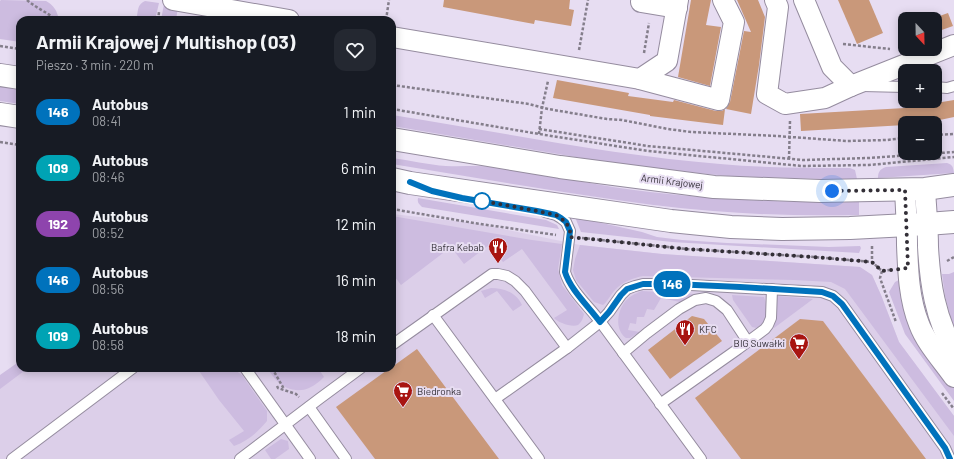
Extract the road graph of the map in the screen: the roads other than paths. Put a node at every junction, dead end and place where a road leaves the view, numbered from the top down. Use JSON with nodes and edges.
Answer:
{"nodes":[{"id":1,"x":173,"y":0,"type":"edge"},
{"id":2,"x":724,"y":0,"type":"edge"},
{"id":3,"x":775,"y":0,"type":"edge"},
{"id":4,"x":804,"y":0,"type":"edge"},
{"id":5,"x":647,"y":3,"type":"road end"},
{"id":6,"x":677,"y":4,"type":"edge"},
{"id":7,"x":266,"y":16,"type":"edge"},
{"id":8,"x":396,"y":39,"type":"edge"},
{"id":9,"x":954,"y":45,"type":"edge"},
{"id":10,"x":0,"y":75,"type":"edge"},
{"id":11,"x":16,"y":77,"type":"edge"},
{"id":12,"x":640,"y":79,"type":"junction"},
{"id":13,"x":851,"y":86,"type":"junction"},
{"id":14,"x":954,"y":86,"type":"edge"},
{"id":15,"x":898,"y":87,"type":"edge"},
{"id":16,"x":942,"y":88,"type":"edge"},
{"id":17,"x":0,"y":114,"type":"edge"},
{"id":18,"x":16,"y":116,"type":"edge"},
{"id":19,"x":396,"y":140,"type":"edge"},
{"id":20,"x":401,"y":181,"type":"edge"},
{"id":21,"x":954,"y":185,"type":"edge"},
{"id":22,"x":915,"y":189,"type":"junction"},
{"id":23,"x":954,"y":222,"type":"edge"},
{"id":24,"x":917,"y":225,"type":"junction"},
{"id":25,"x":772,"y":290,"type":"junction"},
{"id":26,"x":434,"y":315,"type":"junction"},
{"id":27,"x":600,"y":322,"type":"junction"},
{"id":28,"x":396,"y":342,"type":"edge"},
{"id":29,"x":748,"y":342,"type":"junction"},
{"id":30,"x":567,"y":348,"type":"junction"},
{"id":31,"x":954,"y":350,"type":"edge"},
{"id":32,"x":623,"y":353,"type":"junction"},
{"id":33,"x":128,"y":372,"type":"edge"},
{"id":34,"x":248,"y":372,"type":"edge"},
{"id":35,"x":356,"y":372,"type":"edge"},
{"id":36,"x":954,"y":377,"type":"edge"},
{"id":37,"x":495,"y":399,"type":"junction"},
{"id":38,"x":660,"y":404,"type":"junction"},
{"id":39,"x":309,"y":407,"type":"junction"},
{"id":40,"x":286,"y":425,"type":"junction"},
{"id":41,"x":12,"y":459,"type":"edge"},
{"id":42,"x":240,"y":459,"type":"edge"},
{"id":43,"x":310,"y":459,"type":"edge"},
{"id":44,"x":346,"y":459,"type":"edge"},
{"id":45,"x":539,"y":459,"type":"edge"},
{"id":46,"x":701,"y":459,"type":"edge"},
{"id":47,"x":950,"y":459,"type":"edge"}],
"edges":[{"from":1,"to":7,"type":"street"},
{"from":2,"to":12,"type":"street"},
{"from":3,"to":13,"type":"street"},
{"from":4,"to":13,"type":"street"},
{"from":5,"to":6,"type":"street"},
{"from":6,"to":12,"type":"street"},
{"from":8,"to":12,"type":"street"},
{"from":9,"to":13,"type":"street"},
{"from":10,"to":11,"type":"main road"},
{"from":13,"to":15,"type":"lane"},
{"from":14,"to":16,"type":"lane"},
{"from":17,"to":18,"type":"main road"},
{"from":19,"to":22,"type":"main road","name":"Armii Krajowej"},
{"from":20,"to":24,"type":"main road"},
{"from":20,"to":27,"type":"lane"},
{"from":21,"to":22,"type":"main road","name":"Armii Krajowej"},
{"from":22,"to":24,"type":"street"},
{"from":23,"to":24,"type":"main road"},
{"from":24,"to":31,"type":"street"},
{"from":24,"to":36,"type":"street"},
{"from":25,"to":27,"type":"lane"},
{"from":25,"to":29,"type":"lane"},
{"from":25,"to":47,"type":"lane"},
{"from":26,"to":28,"type":"lane"},
{"from":26,"to":30,"type":"lane"},
{"from":26,"to":37,"type":"lane"},
{"from":27,"to":30,"type":"lane"},
{"from":27,"to":32,"type":"lane"},
{"from":29,"to":32,"type":"lane"},
{"from":29,"to":38,"type":"lane"},
{"from":30,"to":37,"type":"lane"},
{"from":32,"to":38,"type":"lane"},
{"from":33,"to":41,"type":"lane"},
{"from":34,"to":40,"type":"lane"},
{"from":35,"to":39,"type":"lane"},
{"from":37,"to":45,"type":"lane"},
{"from":38,"to":46,"type":"lane"},
{"from":39,"to":40,"type":"lane"},
{"from":39,"to":44,"type":"lane"},
{"from":40,"to":42,"type":"lane"},
{"from":40,"to":43,"type":"lane"}]}
